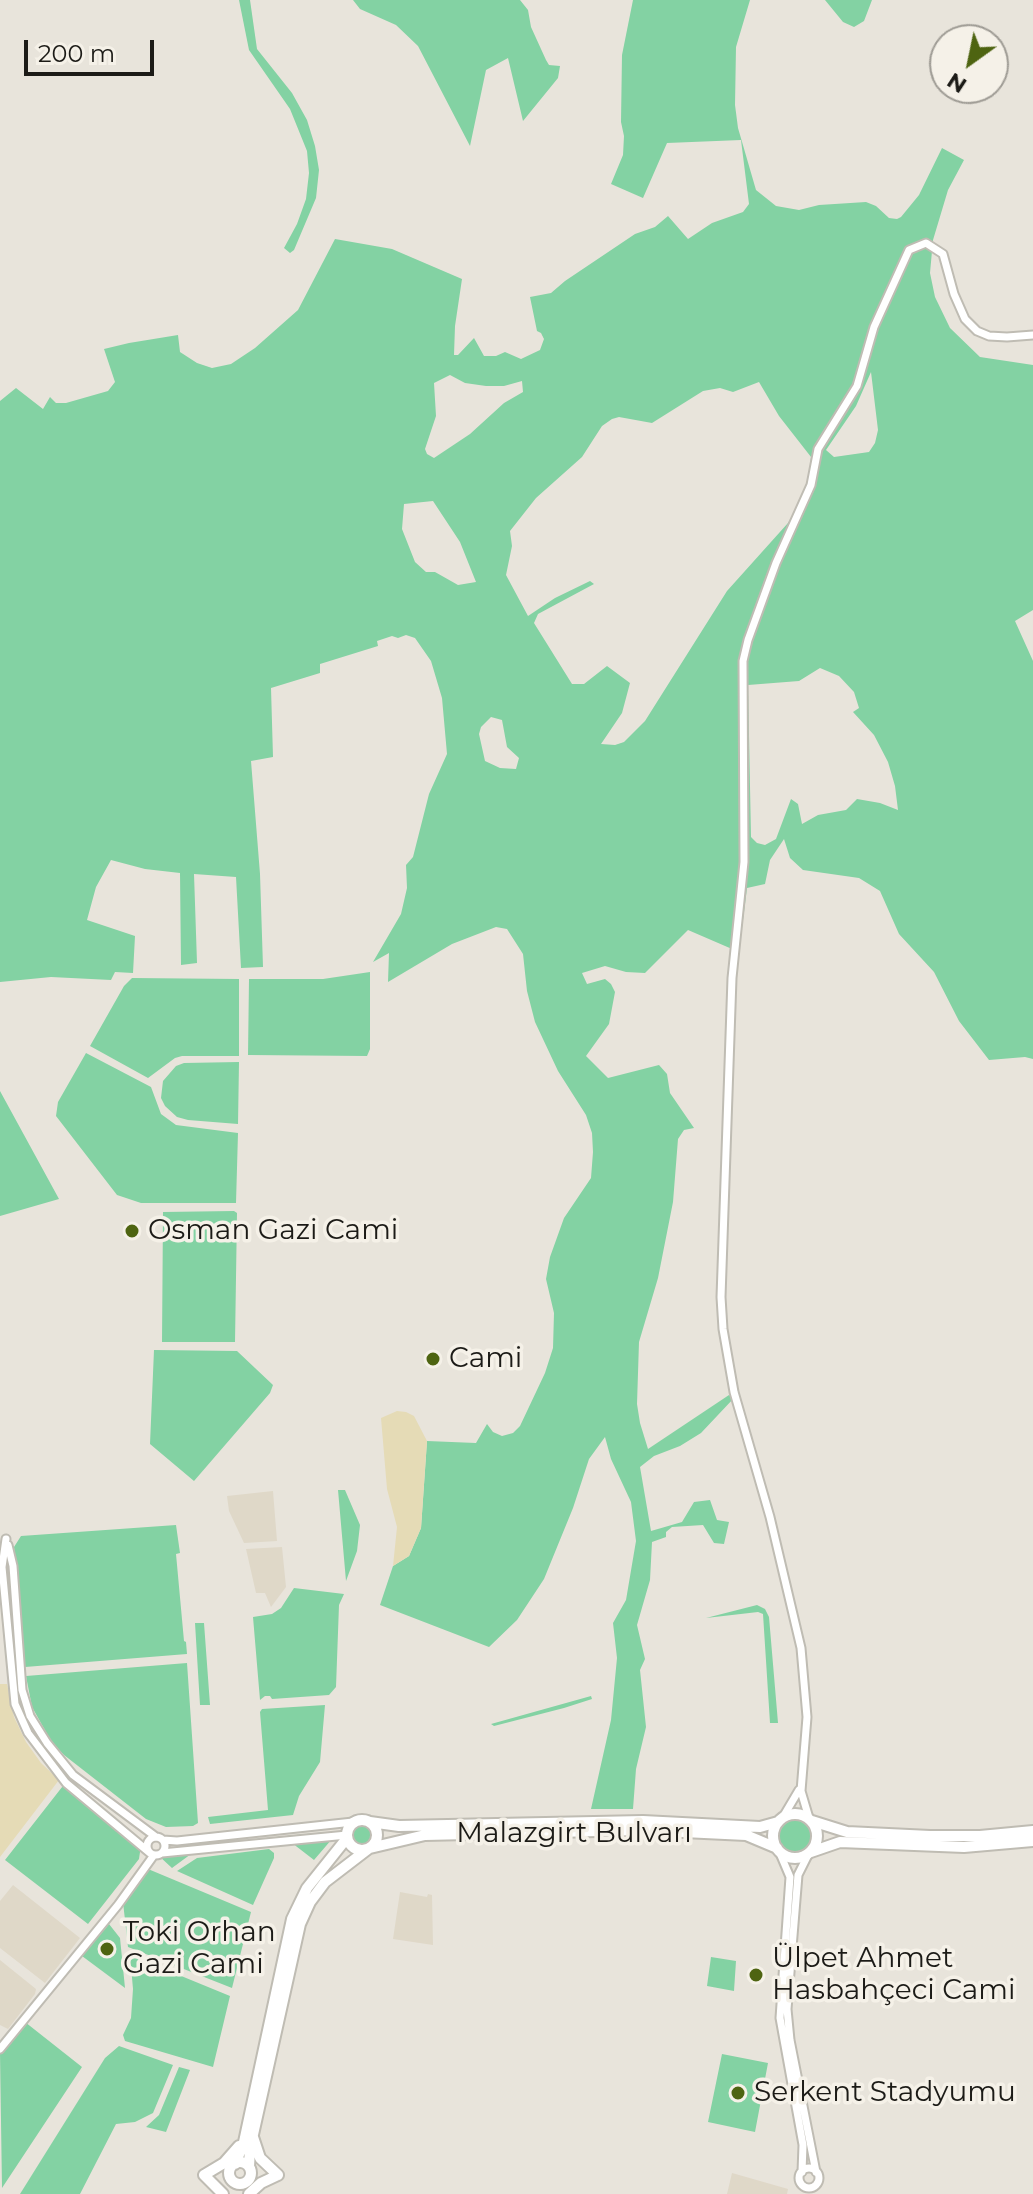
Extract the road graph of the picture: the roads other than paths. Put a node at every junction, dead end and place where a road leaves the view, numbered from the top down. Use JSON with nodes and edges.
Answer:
{"nodes":[{"id":1,"x":1033,"y":335,"type":"edge"},
{"id":2,"x":800,"y":1784,"type":"junction"},
{"id":3,"x":810,"y":1819,"type":"junction"},
{"id":4,"x":780,"y":1820,"type":"junction"},
{"id":5,"x":353,"y":1822,"type":"junction"},
{"id":6,"x":370,"y":1822,"type":"junction"},
{"id":7,"x":1033,"y":1831,"type":"edge"},
{"id":8,"x":347,"y":1836,"type":"junction"},
{"id":9,"x":159,"y":1838,"type":"junction"},
{"id":10,"x":1033,"y":1841,"type":"edge"},
{"id":11,"x":369,"y":1848,"type":"junction"},
{"id":12,"x":778,"y":1850,"type":"junction"},
{"id":13,"x":809,"y":1853,"type":"junction"},
{"id":14,"x":155,"y":1854,"type":"junction"},
{"id":15,"x":0,"y":2049,"type":"edge"},
{"id":16,"x":249,"y":2134,"type":"junction"},
{"id":17,"x":250,"y":2168,"type":"junction"},
{"id":18,"x":232,"y":2172,"type":"junction"},
{"id":19,"x":802,"y":2172,"type":"junction"},
{"id":20,"x":816,"y":2172,"type":"junction"},
{"id":21,"x":204,"y":2175,"type":"junction"},
{"id":22,"x":273,"y":2176,"type":"junction"},
{"id":23,"x":800,"y":2182,"type":"junction"},
{"id":24,"x":248,"y":2186,"type":"edge"},
{"id":25,"x":813,"y":2190,"type":"edge"},
{"id":26,"x":223,"y":2194,"type":"edge"},
{"id":27,"x":231,"y":2194,"type":"edge"},
{"id":28,"x":241,"y":2194,"type":"edge"},
{"id":29,"x":801,"y":2194,"type":"edge"}],
"edges":[{"from":1,"to":2,"type":"street"},
{"from":2,"to":3,"type":"street"},
{"from":2,"to":4,"type":"street"},
{"from":3,"to":4,"type":"highway"},
{"from":3,"to":7,"type":"highway"},
{"from":3,"to":13,"type":"highway"},
{"from":4,"to":6,"type":"highway","name":"Malazgirt Bulvarı"},
{"from":4,"to":12,"type":"highway"},
{"from":5,"to":6,"type":"highway"},
{"from":5,"to":8,"type":"highway"},
{"from":5,"to":9,"type":"street"},
{"from":6,"to":11,"type":"highway"},
{"from":8,"to":11,"type":"highway"},
{"from":8,"to":14,"type":"street"},
{"from":8,"to":16,"type":"highway"},
{"from":9,"to":14,"type":"street"},
{"from":9,"to":14,"type":"street"},
{"from":9,"to":14,"type":"street"},
{"from":10,"to":13,"type":"highway"},
{"from":11,"to":12,"type":"highway","name":"Malazgirt Bulvarı"},
{"from":11,"to":16,"type":"highway"},
{"from":12,"to":13,"type":"highway"},
{"from":12,"to":19,"type":"street"},
{"from":13,"to":20,"type":"street"},
{"from":14,"to":15,"type":"street"},
{"from":16,"to":17,"type":"highway"},
{"from":16,"to":18,"type":"highway"},
{"from":16,"to":21,"type":"highway"},
{"from":16,"to":22,"type":"highway"},
{"from":17,"to":18,"type":"highway"},
{"from":17,"to":22,"type":"highway"},
{"from":17,"to":24,"type":"highway"},
{"from":18,"to":21,"type":"highway"},
{"from":18,"to":24,"type":"highway"},
{"from":18,"to":27,"type":"highway"},
{"from":19,"to":20,"type":"street"},
{"from":19,"to":23,"type":"street"},
{"from":20,"to":25,"type":"street"},
{"from":21,"to":26,"type":"highway"},
{"from":22,"to":24,"type":"highway"},
{"from":23,"to":25,"type":"street"},
{"from":23,"to":29,"type":"street"},
{"from":24,"to":28,"type":"highway"}]}
